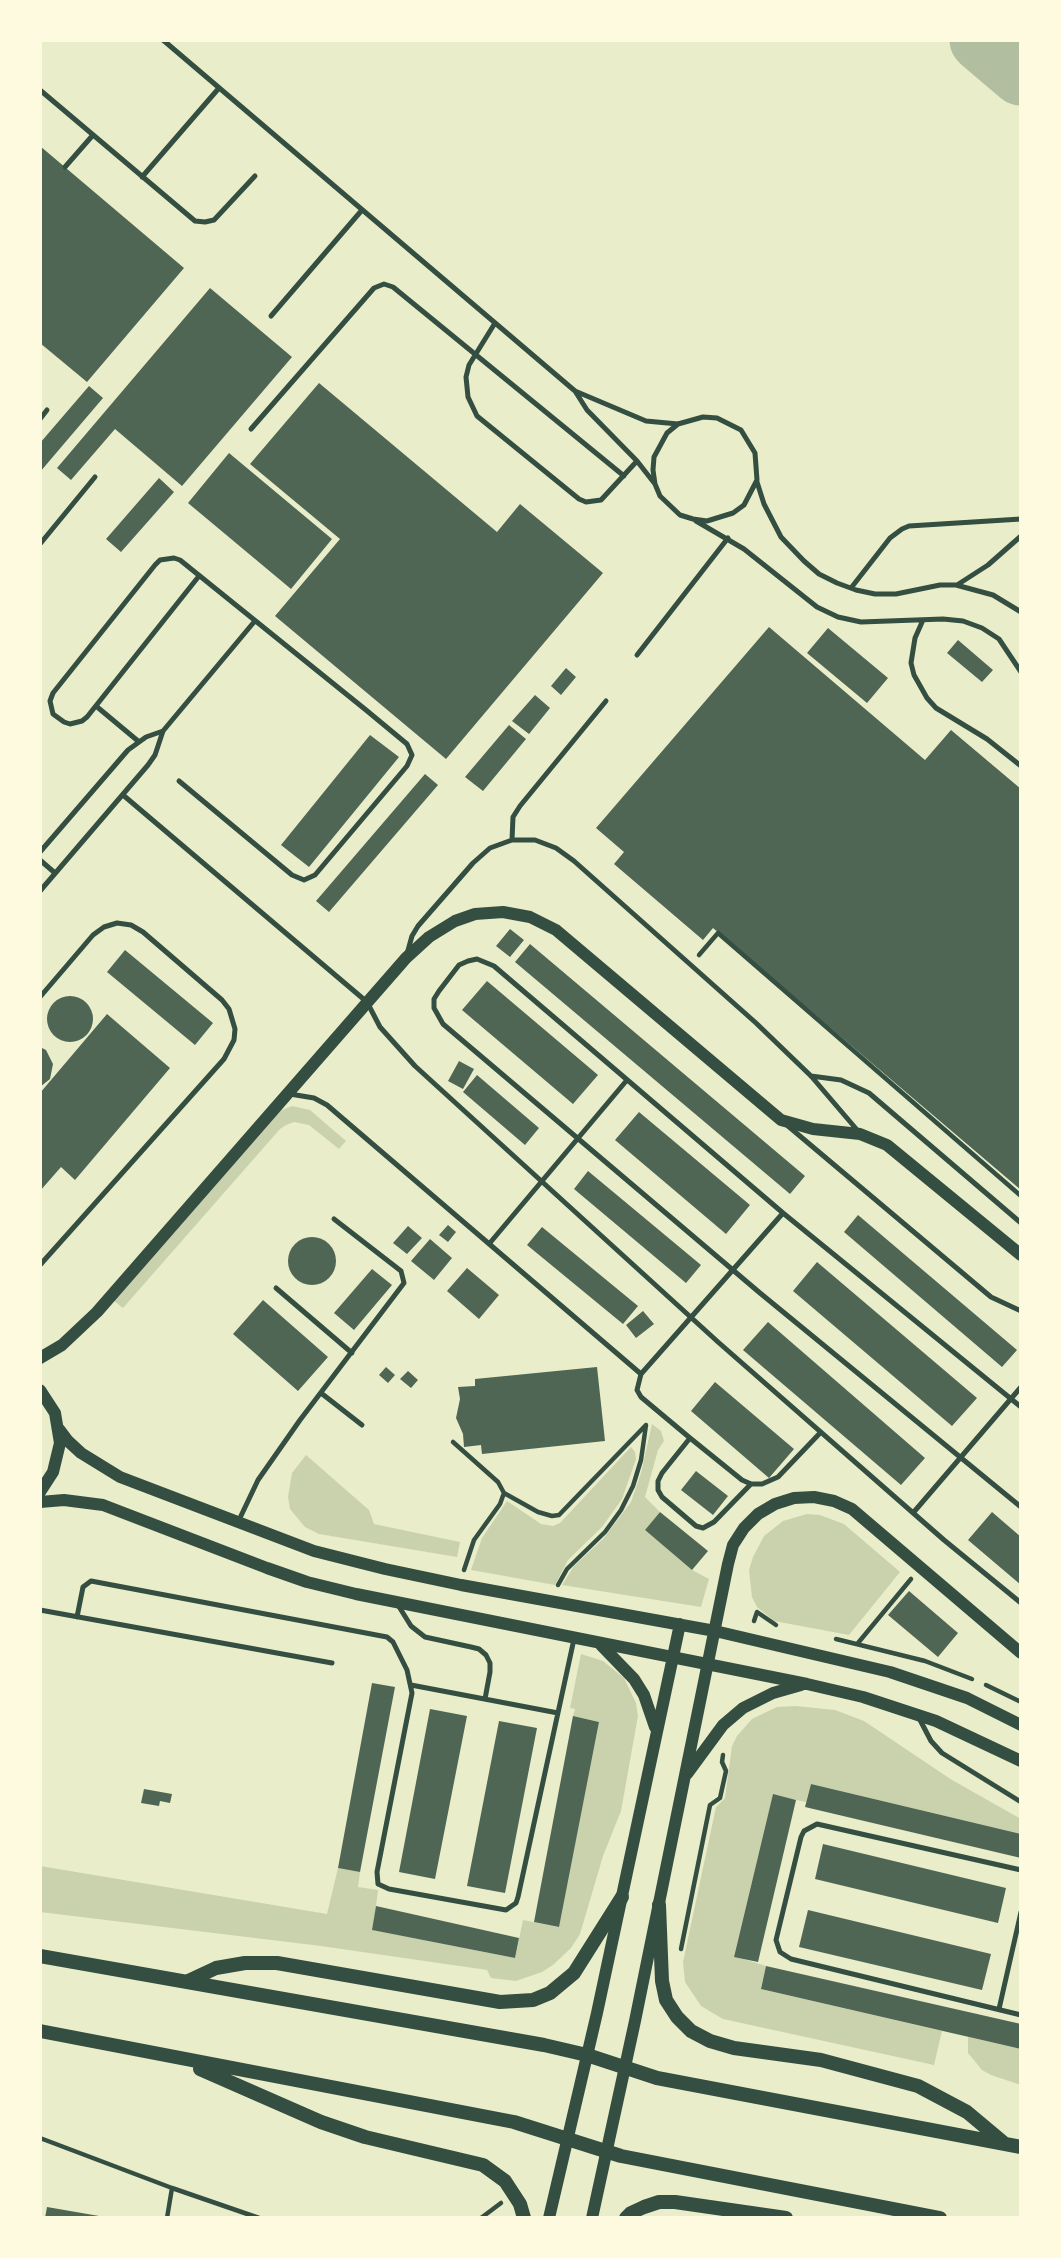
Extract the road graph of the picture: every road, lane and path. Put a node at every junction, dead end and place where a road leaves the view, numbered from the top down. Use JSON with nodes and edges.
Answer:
{"nodes":[{"id":1,"x":163,"y":40,"type":"edge"},
{"id":2,"x":219,"y":88,"type":"junction"},
{"id":3,"x":40,"y":90,"type":"edge"},
{"id":4,"x":93,"y":135,"type":"junction"},
{"id":5,"x":65,"y":167,"type":"dead end"},
{"id":6,"x":254,"y":176,"type":"dead end"},
{"id":7,"x":142,"y":177,"type":"junction"},
{"id":8,"x":362,"y":210,"type":"junction"},
{"id":9,"x":271,"y":316,"type":"dead end"},
{"id":10,"x":495,"y":323,"type":"junction"},
{"id":11,"x":476,"y":355,"type":"junction"},
{"id":12,"x":575,"y":391,"type":"junction"},
{"id":13,"x":47,"y":411,"type":"dead end"},
{"id":14,"x":40,"y":419,"type":"edge"},
{"id":15,"x":678,"y":424,"type":"junction"},
{"id":16,"x":251,"y":429,"type":"dead end"},
{"id":17,"x":637,"y":461,"type":"junction"},
{"id":18,"x":624,"y":476,"type":"junction"},
{"id":19,"x":95,"y":477,"type":"dead end"},
{"id":20,"x":757,"y":480,"type":"junction"},
{"id":21,"x":655,"y":484,"type":"junction"},
{"id":22,"x":693,"y":519,"type":"junction"},
{"id":23,"x":1021,"y":519,"type":"edge"},
{"id":24,"x":1021,"y":536,"type":"edge"},
{"id":25,"x":727,"y":538,"type":"junction"},
{"id":26,"x":40,"y":544,"type":"edge"},
{"id":27,"x":199,"y":576,"type":"junction"},
{"id":28,"x":956,"y":585,"type":"junction"},
{"id":29,"x":851,"y":588,"type":"junction"},
{"id":30,"x":1021,"y":612,"type":"edge"},
{"id":31,"x":923,"y":620,"type":"junction"},
{"id":32,"x":254,"y":621,"type":"junction"},
{"id":33,"x":637,"y":655,"type":"dead end"},
{"id":34,"x":1021,"y":672,"type":"edge"},
{"id":35,"x":606,"y":701,"type":"dead end"},
{"id":36,"x":96,"y":706,"type":"junction"},
{"id":37,"x":163,"y":731,"type":"junction"},
{"id":38,"x":138,"y":741,"type":"junction"},
{"id":39,"x":1021,"y":766,"type":"edge"},
{"id":40,"x":179,"y":781,"type":"dead end"},
{"id":41,"x":123,"y":795,"type":"junction"},
{"id":42,"x":512,"y":840,"type":"junction"},
{"id":43,"x":40,"y":852,"type":"edge"},
{"id":44,"x":40,"y":860,"type":"edge"},
{"id":45,"x":55,"y":873,"type":"junction"},
{"id":46,"x":40,"y":891,"type":"edge"},
{"id":47,"x":406,"y":958,"type":"junction"},
{"id":48,"x":692,"y":963,"type":"junction"},
{"id":49,"x":40,"y":997,"type":"edge"},
{"id":50,"x":367,"y":1002,"type":"junction"},
{"id":51,"x":811,"y":1076,"type":"junction"},
{"id":52,"x":627,"y":1080,"type":"junction"},
{"id":53,"x":287,"y":1094,"type":"junction"},
{"id":54,"x":781,"y":1120,"type":"junction"},
{"id":55,"x":860,"y":1134,"type":"junction"},
{"id":56,"x":578,"y":1138,"type":"junction"},
{"id":57,"x":541,"y":1181,"type":"junction"},
{"id":58,"x":1021,"y":1196,"type":"edge"},
{"id":59,"x":783,"y":1213,"type":"junction"},
{"id":60,"x":334,"y":1219,"type":"dead end"},
{"id":61,"x":1021,"y":1223,"type":"edge"},
{"id":62,"x":489,"y":1244,"type":"junction"},
{"id":63,"x":1021,"y":1255,"type":"edge"},
{"id":64,"x":40,"y":1265,"type":"edge"},
{"id":65,"x":733,"y":1270,"type":"junction"},
{"id":66,"x":276,"y":1288,"type":"dead end"},
{"id":67,"x":1021,"y":1311,"type":"edge"},
{"id":68,"x":692,"y":1317,"type":"junction"},
{"id":69,"x":352,"y":1353,"type":"junction"},
{"id":70,"x":40,"y":1358,"type":"edge"},
{"id":71,"x":641,"y":1374,"type":"junction"},
{"id":72,"x":1021,"y":1387,"type":"edge"},
{"id":73,"x":40,"y":1390,"type":"edge"},
{"id":74,"x":321,"y":1392,"type":"junction"},
{"id":75,"x":1011,"y":1399,"type":"junction"},
{"id":76,"x":1021,"y":1407,"type":"edge"},
{"id":77,"x":362,"y":1425,"type":"dead end"},
{"id":78,"x":59,"y":1429,"type":"junction"},
{"id":79,"x":821,"y":1432,"type":"junction"},
{"id":80,"x":690,"y":1438,"type":"junction"},
{"id":81,"x":453,"y":1442,"type":"dead end"},
{"id":82,"x":961,"y":1457,"type":"junction"},
{"id":83,"x":751,"y":1484,"type":"junction"},
{"id":84,"x":40,"y":1492,"type":"edge"},
{"id":85,"x":504,"y":1493,"type":"junction"},
{"id":86,"x":40,"y":1502,"type":"edge"},
{"id":87,"x":1021,"y":1507,"type":"edge"},
{"id":88,"x":913,"y":1513,"type":"junction"},
{"id":89,"x":237,"y":1523,"type":"junction"},
{"id":90,"x":921,"y":1567,"type":"junction"},
{"id":91,"x":461,"y":1585,"type":"junction"},
{"id":92,"x":555,"y":1601,"type":"junction"},
{"id":93,"x":397,"y":1602,"type":"junction"},
{"id":94,"x":1021,"y":1603,"type":"edge"},
{"id":95,"x":40,"y":1610,"type":"edge"},
{"id":96,"x":77,"y":1617,"type":"junction"},
{"id":97,"x":680,"y":1624,"type":"junction"},
{"id":98,"x":715,"y":1631,"type":"junction"},
{"id":99,"x":574,"y":1639,"type":"junction"},
{"id":100,"x":858,"y":1643,"type":"dead end"},
{"id":101,"x":599,"y":1644,"type":"junction"},
{"id":102,"x":1021,"y":1653,"type":"edge"},
{"id":103,"x":673,"y":1658,"type":"junction"},
{"id":104,"x":332,"y":1663,"type":"dead end"},
{"id":105,"x":708,"y":1665,"type":"junction"},
{"id":106,"x":807,"y":1684,"type":"junction"},
{"id":107,"x":411,"y":1685,"type":"junction"},
{"id":108,"x":485,"y":1699,"type":"junction"},
{"id":109,"x":558,"y":1713,"type":"junction"},
{"id":110,"x":918,"y":1715,"type":"junction"},
{"id":111,"x":1021,"y":1725,"type":"edge"},
{"id":112,"x":656,"y":1731,"type":"junction"},
{"id":113,"x":724,"y":1747,"type":"dead end"},
{"id":114,"x":1021,"y":1760,"type":"edge"},
{"id":115,"x":685,"y":1777,"type":"junction"},
{"id":116,"x":1021,"y":1802,"type":"edge"},
{"id":117,"x":1021,"y":1871,"type":"edge"},
{"id":118,"x":622,"y":1897,"type":"junction"},
{"id":119,"x":659,"y":1905,"type":"junction"},
{"id":120,"x":1021,"y":1912,"type":"edge"},
{"id":121,"x":681,"y":1952,"type":"dead end"},
{"id":122,"x":40,"y":1956,"type":"edge"},
{"id":123,"x":186,"y":1982,"type":"junction"},
{"id":124,"x":999,"y":2010,"type":"junction"},
{"id":125,"x":1021,"y":2015,"type":"edge"},
{"id":126,"x":40,"y":2031,"type":"edge"},
{"id":127,"x":587,"y":2055,"type":"junction"},
{"id":128,"x":180,"y":2060,"type":"junction"},
{"id":129,"x":625,"y":2068,"type":"junction"},
{"id":130,"x":40,"y":2138,"type":"edge"},
{"id":131,"x":567,"y":2139,"type":"junction"},
{"id":132,"x":1005,"y":2144,"type":"junction"},
{"id":133,"x":1021,"y":2147,"type":"edge"},
{"id":134,"x":606,"y":2152,"type":"junction"},
{"id":135,"x":172,"y":2188,"type":"junction"},
{"id":136,"x":507,"y":2198,"type":"dead end"},
{"id":137,"x":167,"y":2218,"type":"edge"},
{"id":138,"x":259,"y":2218,"type":"edge"},
{"id":139,"x":481,"y":2218,"type":"edge"},
{"id":140,"x":524,"y":2218,"type":"edge"},
{"id":141,"x":549,"y":2218,"type":"edge"},
{"id":142,"x":592,"y":2218,"type":"edge"},
{"id":143,"x":626,"y":2218,"type":"edge"},
{"id":144,"x":786,"y":2218,"type":"edge"},
{"id":145,"x":940,"y":2218,"type":"edge"}],
"edges":[{"from":1,"to":2,"type":"lane"},
{"from":2,"to":7,"type":"lane"},
{"from":2,"to":8,"type":"lane"},
{"from":3,"to":4,"type":"lane"},
{"from":4,"to":5,"type":"lane"},
{"from":4,"to":7,"type":"lane"},
{"from":6,"to":7,"type":"lane"},
{"from":8,"to":9,"type":"lane"},
{"from":8,"to":10,"type":"lane"},
{"from":10,"to":11,"type":"lane"},
{"from":10,"to":12,"type":"lane"},
{"from":11,"to":16,"type":"lane"},
{"from":11,"to":18,"type":"lane"},
{"from":11,"to":18,"type":"lane"},
{"from":12,"to":15,"type":"lane"},
{"from":12,"to":17,"type":"lane"},
{"from":13,"to":14,"type":"lane"},
{"from":15,"to":20,"type":"lane"},
{"from":15,"to":21,"type":"lane"},
{"from":17,"to":18,"type":"lane"},
{"from":17,"to":21,"type":"lane"},
{"from":19,"to":26,"type":"lane"},
{"from":20,"to":22,"type":"lane"},
{"from":20,"to":29,"type":"lane"},
{"from":21,"to":22,"type":"lane"},
{"from":22,"to":25,"type":"lane"},
{"from":23,"to":29,"type":"lane"},
{"from":24,"to":28,"type":"lane"},
{"from":25,"to":31,"type":"lane"},
{"from":25,"to":33,"type":"lane"},
{"from":27,"to":32,"type":"lane"},
{"from":27,"to":36,"type":"lane"},
{"from":27,"to":36,"type":"lane"},
{"from":28,"to":29,"type":"lane"},
{"from":28,"to":30,"type":"lane"},
{"from":31,"to":34,"type":"lane"},
{"from":31,"to":39,"type":"lane"},
{"from":32,"to":37,"type":"lane"},
{"from":32,"to":40,"type":"lane"},
{"from":35,"to":42,"type":"lane"},
{"from":36,"to":38,"type":"lane"},
{"from":37,"to":38,"type":"lane"},
{"from":37,"to":41,"type":"lane"},
{"from":38,"to":43,"type":"lane"},
{"from":41,"to":45,"type":"lane"},
{"from":41,"to":50,"type":"lane"},
{"from":42,"to":47,"type":"lane"},
{"from":42,"to":48,"type":"lane"},
{"from":44,"to":45,"type":"lane"},
{"from":45,"to":46,"type":"lane"},
{"from":47,"to":50,"type":"street"},
{"from":47,"to":54,"type":"street"},
{"from":48,"to":51,"type":"lane"},
{"from":48,"to":58,"type":"path"},
{"from":49,"to":64,"type":"lane"},
{"from":50,"to":53,"type":"street"},
{"from":50,"to":57,"type":"lane"},
{"from":51,"to":55,"type":"lane"},
{"from":51,"to":61,"type":"lane"},
{"from":52,"to":56,"type":"lane"},
{"from":52,"to":56,"type":"lane"},
{"from":52,"to":59,"type":"lane"},
{"from":53,"to":62,"type":"lane"},
{"from":53,"to":70,"type":"street"},
{"from":54,"to":55,"type":"street"},
{"from":54,"to":67,"type":"lane"},
{"from":55,"to":63,"type":"street"},
{"from":56,"to":57,"type":"lane"},
{"from":56,"to":65,"type":"lane"},
{"from":57,"to":62,"type":"lane"},
{"from":57,"to":68,"type":"lane"},
{"from":59,"to":65,"type":"lane"},
{"from":59,"to":75,"type":"lane"},
{"from":60,"to":69,"type":"lane"},
{"from":62,"to":71,"type":"lane"},
{"from":65,"to":68,"type":"lane"},
{"from":65,"to":82,"type":"lane"},
{"from":66,"to":69,"type":"lane"},
{"from":68,"to":71,"type":"lane"},
{"from":68,"to":79,"type":"lane"},
{"from":69,"to":74,"type":"lane"},
{"from":71,"to":80,"type":"lane"},
{"from":72,"to":75,"type":"lane"},
{"from":73,"to":78,"type":"street"},
{"from":74,"to":77,"type":"lane"},
{"from":74,"to":89,"type":"lane"},
{"from":75,"to":76,"type":"lane"},
{"from":75,"to":82,"type":"lane"},
{"from":78,"to":84,"type":"street"},
{"from":78,"to":89,"type":"street"},
{"from":79,"to":83,"type":"lane"},
{"from":79,"to":88,"type":"lane"},
{"from":80,"to":83,"type":"lane"},
{"from":80,"to":83,"type":"lane"},
{"from":81,"to":85,"type":"path"},
{"from":82,"to":87,"type":"lane"},
{"from":82,"to":88,"type":"lane"},
{"from":85,"to":91,"type":"path"},
{"from":85,"to":92,"type":"path"},
{"from":86,"to":93,"type":"street"},
{"from":88,"to":94,"type":"lane"},
{"from":89,"to":91,"type":"street"},
{"from":90,"to":98,"type":"street"},
{"from":90,"to":100,"type":"path"},
{"from":90,"to":102,"type":"street"},
{"from":91,"to":92,"type":"street"},
{"from":92,"to":97,"type":"street"},
{"from":93,"to":99,"type":"street"},
{"from":93,"to":108,"type":"lane"},
{"from":95,"to":96,"type":"lane"},
{"from":96,"to":104,"type":"lane"},
{"from":96,"to":107,"type":"lane"},
{"from":97,"to":98,"type":"street"},
{"from":97,"to":103,"type":"street"},
{"from":98,"to":105,"type":"street"},
{"from":98,"to":111,"type":"street"},
{"from":99,"to":101,"type":"street"},
{"from":99,"to":109,"type":"lane"},
{"from":101,"to":103,"type":"street"},
{"from":101,"to":112,"type":"street"},
{"from":103,"to":105,"type":"street"},
{"from":103,"to":112,"type":"street"},
{"from":105,"to":106,"type":"street"},
{"from":105,"to":115,"type":"street"},
{"from":106,"to":110,"type":"street"},
{"from":106,"to":115,"type":"street"},
{"from":107,"to":108,"type":"lane"},
{"from":107,"to":109,"type":"lane"},
{"from":108,"to":109,"type":"lane"},
{"from":110,"to":114,"type":"street"},
{"from":110,"to":116,"type":"lane"},
{"from":112,"to":118,"type":"street"},
{"from":113,"to":121,"type":"path"},
{"from":115,"to":119,"type":"street"},
{"from":117,"to":124,"type":"lane"},
{"from":118,"to":123,"type":"main road"},
{"from":118,"to":127,"type":"street"},
{"from":119,"to":129,"type":"street"},
{"from":119,"to":132,"type":"main road"},
{"from":120,"to":124,"type":"lane"},
{"from":122,"to":123,"type":"main road"},
{"from":123,"to":127,"type":"main road"},
{"from":124,"to":125,"type":"lane"},
{"from":126,"to":128,"type":"main road"},
{"from":127,"to":129,"type":"main road"},
{"from":127,"to":131,"type":"street"},
{"from":128,"to":131,"type":"main road"},
{"from":128,"to":140,"type":"main road"},
{"from":129,"to":132,"type":"main road"},
{"from":129,"to":134,"type":"street"},
{"from":130,"to":135,"type":"path"},
{"from":131,"to":134,"type":"main road"},
{"from":131,"to":141,"type":"street"},
{"from":132,"to":133,"type":"main road"},
{"from":134,"to":142,"type":"street"},
{"from":134,"to":145,"type":"main road"},
{"from":135,"to":137,"type":"path"},
{"from":135,"to":138,"type":"path"},
{"from":136,"to":139,"type":"path"},
{"from":143,"to":144,"type":"main road"}]}
